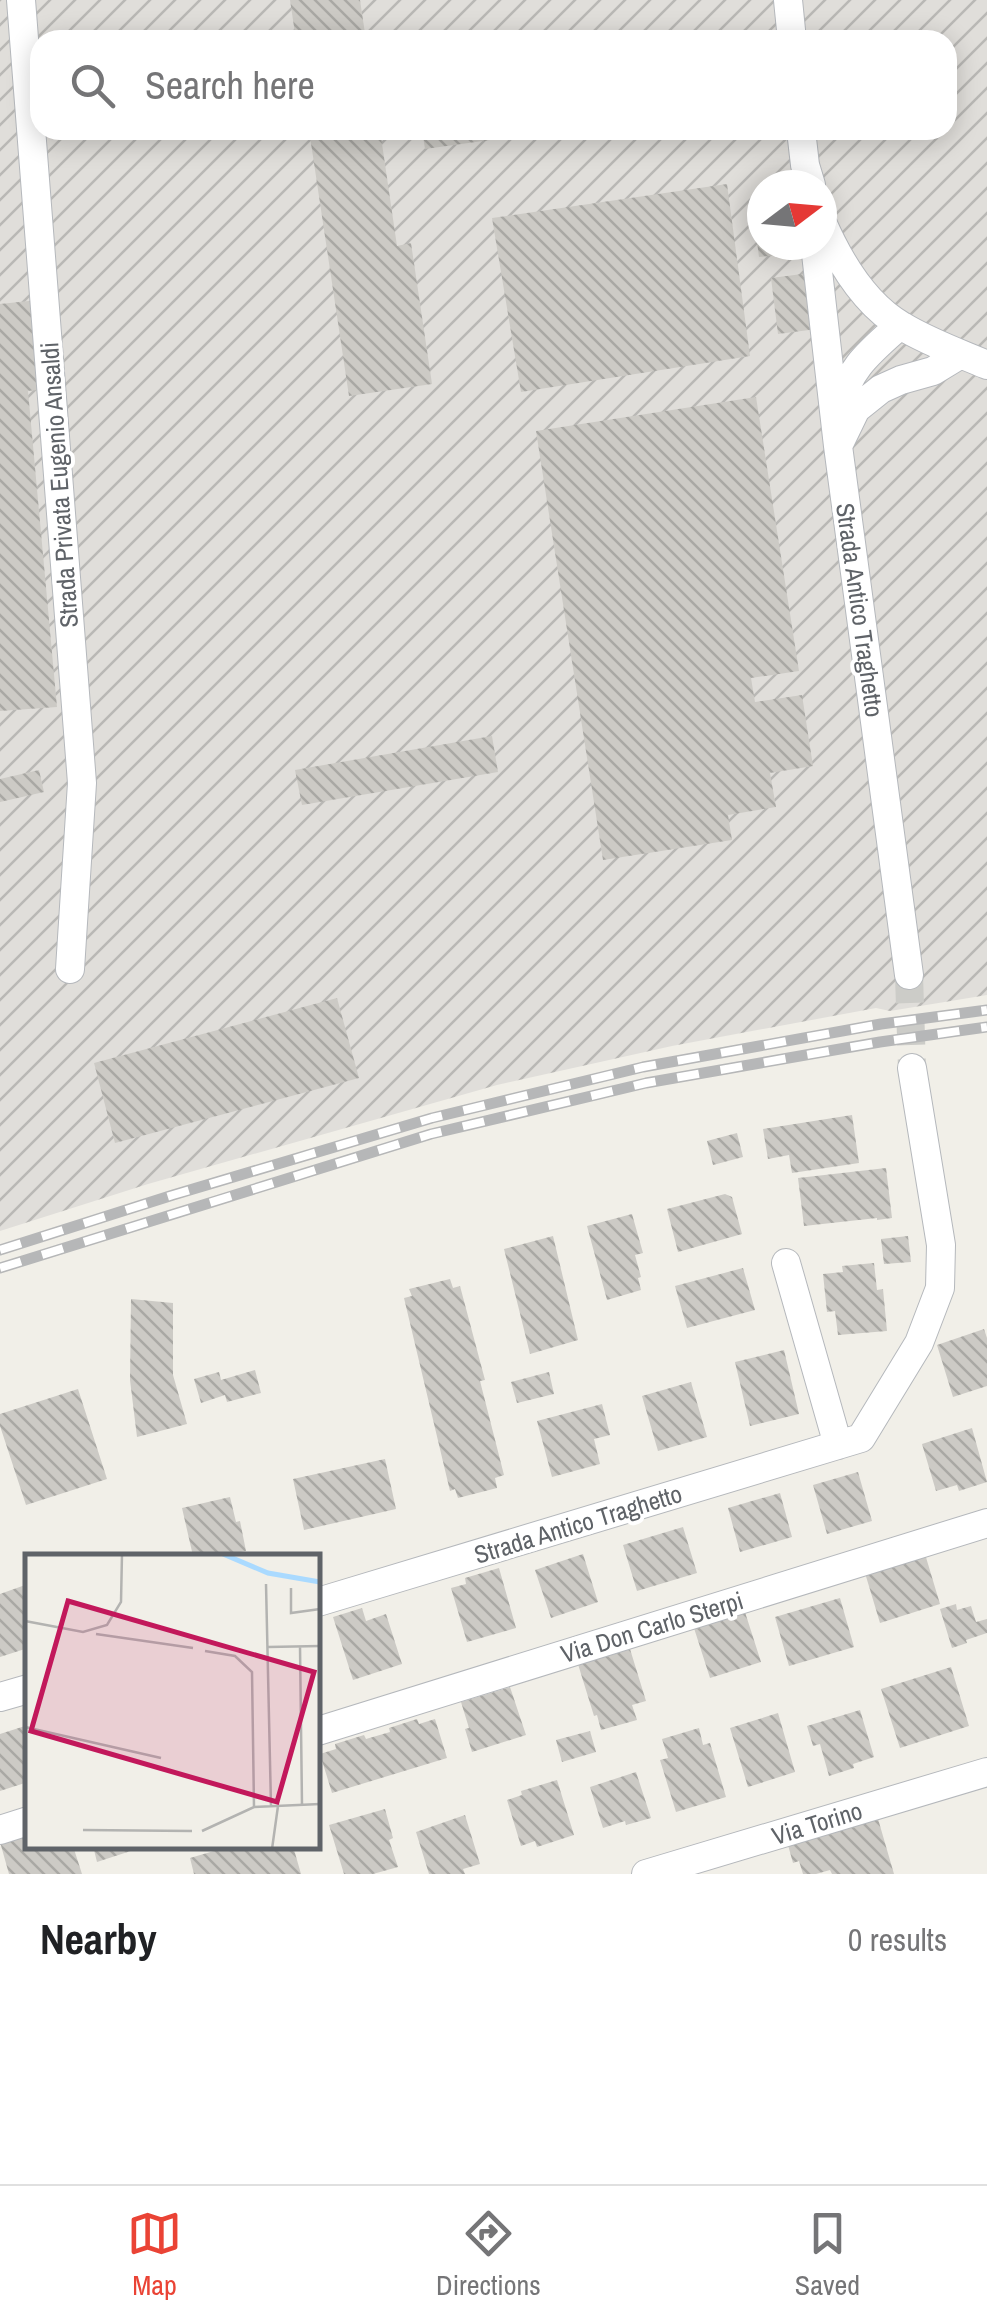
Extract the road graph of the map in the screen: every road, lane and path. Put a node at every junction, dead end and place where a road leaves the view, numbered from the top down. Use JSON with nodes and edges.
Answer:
{"nodes":[{"id":1,"x":21,"y":0,"type":"edge"},
{"id":2,"x":788,"y":0,"type":"edge"},
{"id":3,"x":791,"y":30,"type":"edge"},
{"id":4,"x":30,"y":116,"type":"edge"},
{"id":5,"x":32,"y":140,"type":"edge"},
{"id":6,"x":803,"y":140,"type":"edge"},
{"id":7,"x":807,"y":170,"type":"edge"},
{"id":8,"x":837,"y":251,"type":"edge"},
{"id":9,"x":816,"y":260,"type":"edge"},
{"id":10,"x":900,"y":325,"type":"junction"},
{"id":11,"x":961,"y":354,"type":"junction"},
{"id":12,"x":987,"y":365,"type":"edge"},
{"id":13,"x":838,"y":446,"type":"junction"},
{"id":14,"x":70,"y":970,"type":"dead end"},
{"id":15,"x":909,"y":976,"type":"tunnel mouth"},
{"id":16,"x":912,"y":1068,"type":"tunnel mouth"},
{"id":17,"x":786,"y":1263,"type":"dead end"},
{"id":18,"x":838,"y":1445,"type":"junction"},
{"id":19,"x":987,"y":1523,"type":"edge"},
{"id":20,"x":320,"y":1601,"type":"edge"},
{"id":21,"x":25,"y":1690,"type":"edge"},
{"id":22,"x":0,"y":1698,"type":"edge"},
{"id":23,"x":320,"y":1730,"type":"edge"},
{"id":24,"x":987,"y":1772,"type":"edge"},
{"id":25,"x":25,"y":1822,"type":"edge"},
{"id":26,"x":0,"y":1830,"type":"edge"},
{"id":27,"x":679,"y":1869,"type":"edge"},
{"id":28,"x":646,"y":1874,"type":"edge"}],
"edges":[{"from":1,"to":4,"type":"street","name":"Strada Privata Eugenio Ansaldi"},
{"from":2,"to":3,"type":"street"},
{"from":5,"to":14,"type":"street","name":"Strada Privata Eugenio Ansaldi"},
{"from":6,"to":7,"type":"street"},
{"from":8,"to":10,"type":"street"},
{"from":9,"to":13,"type":"street","name":"Strada Antico Traghetto"},
{"from":10,"to":11,"type":"street"},
{"from":10,"to":13,"type":"street"},
{"from":11,"to":12,"type":"street"},
{"from":11,"to":13,"type":"street"},
{"from":13,"to":15,"type":"street","name":"Strada Antico Traghetto"},
{"from":16,"to":18,"type":"street","name":"Strada Antico Traghetto"},
{"from":17,"to":18,"type":"street"},
{"from":18,"to":20,"type":"street","name":"Strada Antico Traghetto"},
{"from":19,"to":23,"type":"street","name":"Via Don Carlo Sterpi"},
{"from":21,"to":22,"type":"street"},
{"from":24,"to":27,"type":"street","name":"Via Torino"},
{"from":25,"to":26,"type":"street"},
{"from":27,"to":28,"type":"street","name":"Via Torino"}]}
